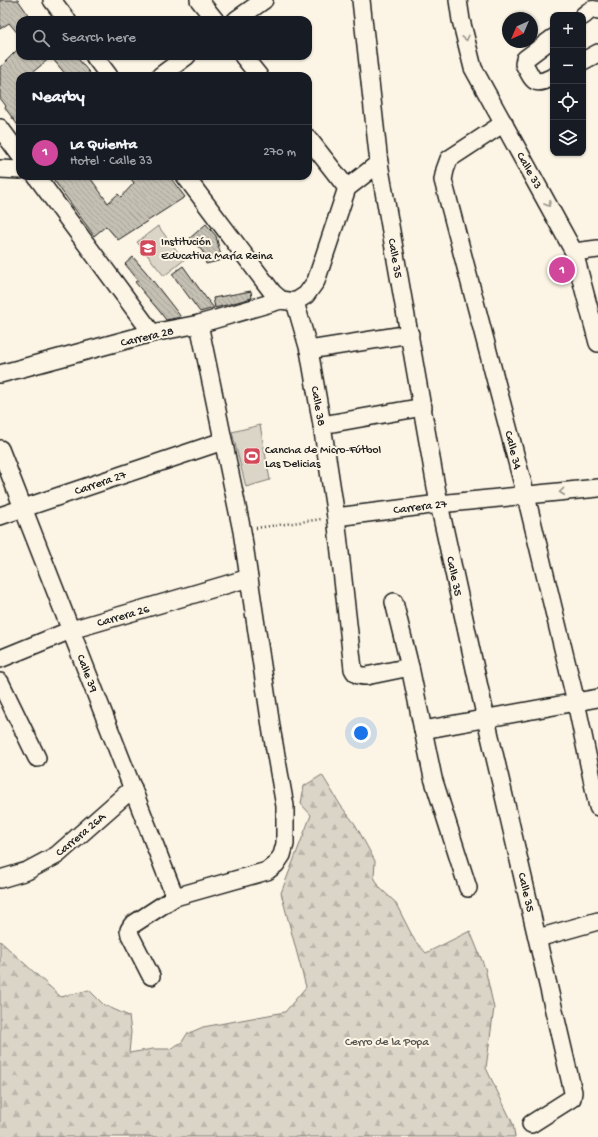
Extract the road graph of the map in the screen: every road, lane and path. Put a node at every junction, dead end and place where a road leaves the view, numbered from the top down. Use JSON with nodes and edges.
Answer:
{"nodes":[{"id":1,"x":52,"y":0,"type":"edge"},
{"id":2,"x":199,"y":0,"type":"edge"},
{"id":3,"x":264,"y":0,"type":"edge"},
{"id":4,"x":361,"y":0,"type":"edge"},
{"id":5,"x":458,"y":0,"type":"edge"},
{"id":6,"x":598,"y":11,"type":"edge"},
{"id":7,"x":586,"y":14,"type":"edge"},
{"id":8,"x":64,"y":16,"type":"edge"},
{"id":9,"x":212,"y":16,"type":"edge"},
{"id":10,"x":242,"y":16,"type":"edge"},
{"id":11,"x":550,"y":40,"type":"edge"},
{"id":12,"x":598,"y":53,"type":"edge"},
{"id":13,"x":586,"y":59,"type":"edge"},
{"id":14,"x":97,"y":60,"type":"edge"},
{"id":15,"x":182,"y":60,"type":"edge"},
{"id":16,"x":246,"y":60,"type":"edge"},
{"id":17,"x":106,"y":72,"type":"edge"},
{"id":18,"x":165,"y":72,"type":"edge"},
{"id":19,"x":256,"y":72,"type":"edge"},
{"id":20,"x":550,"y":78,"type":"edge"},
{"id":21,"x":504,"y":123,"type":"junction"},
{"id":22,"x":0,"y":128,"type":"edge"},
{"id":23,"x":312,"y":143,"type":"edge"},
{"id":24,"x":16,"y":150,"type":"edge"},
{"id":25,"x":379,"y":163,"type":"junction"},
{"id":26,"x":0,"y":169,"type":"edge"},
{"id":27,"x":16,"y":170,"type":"edge"},
{"id":28,"x":39,"y":180,"type":"edge"},
{"id":29,"x":188,"y":180,"type":"edge"},
{"id":30,"x":347,"y":188,"type":"junction"},
{"id":31,"x":598,"y":249,"type":"edge"},
{"id":32,"x":574,"y":252,"type":"junction"},
{"id":33,"x":288,"y":301,"type":"junction"},
{"id":34,"x":199,"y":324,"type":"junction"},
{"id":35,"x":152,"y":333,"type":"junction"},
{"id":36,"x":410,"y":334,"type":"junction"},
{"id":37,"x":598,"y":343,"type":"edge"},
{"id":38,"x":309,"y":350,"type":"junction"},
{"id":39,"x":0,"y":374,"type":"edge"},
{"id":40,"x":423,"y":407,"type":"junction"},
{"id":41,"x":322,"y":425,"type":"junction"},
{"id":42,"x":223,"y":441,"type":"junction"},
{"id":43,"x":0,"y":449,"type":"edge"},
{"id":44,"x":598,"y":488,"type":"edge"},
{"id":45,"x":526,"y":496,"type":"junction"},
{"id":46,"x":439,"y":504,"type":"junction"},
{"id":47,"x":23,"y":508,"type":"junction"},
{"id":48,"x":0,"y":516,"type":"edge"},
{"id":49,"x":336,"y":516,"type":"junction"},
{"id":50,"x":242,"y":530,"type":"junction"},
{"id":51,"x":248,"y":578,"type":"junction"},
{"id":52,"x":394,"y":602,"type":"dead end"},
{"id":53,"x":71,"y":630,"type":"junction"},
{"id":54,"x":0,"y":659,"type":"edge"},
{"id":55,"x":410,"y":667,"type":"junction"},
{"id":56,"x":0,"y":682,"type":"edge"},
{"id":57,"x":598,"y":698,"type":"edge"},
{"id":58,"x":576,"y":702,"type":"junction"},
{"id":59,"x":486,"y":718,"type":"junction"},
{"id":60,"x":423,"y":730,"type":"junction"},
{"id":61,"x":37,"y":758,"type":"dead end"},
{"id":62,"x":133,"y":788,"type":"junction"},
{"id":63,"x":598,"y":807,"type":"edge"},
{"id":64,"x":0,"y":879,"type":"edge"},
{"id":65,"x":468,"y":888,"type":"dead end"},
{"id":66,"x":175,"y":897,"type":"junction"},
{"id":67,"x":598,"y":921,"type":"edge"},
{"id":68,"x":538,"y":938,"type":"junction"},
{"id":69,"x":151,"y":976,"type":"dead end"},
{"id":70,"x":531,"y":1124,"type":"dead end"}],
"edges":[{"from":1,"to":8,"type":"street"},
{"from":2,"to":9,"type":"street"},
{"from":3,"to":10,"type":"street"},
{"from":4,"to":25,"type":"street","name":"Calle 35"},
{"from":5,"to":21,"type":"street","name":"Calle 33","one_way":true},
{"from":6,"to":7,"type":"street"},
{"from":11,"to":20,"type":"street"},
{"from":12,"to":13,"type":"street"},
{"from":14,"to":17,"type":"street"},
{"from":15,"to":18,"type":"street"},
{"from":16,"to":19,"type":"street"},
{"from":21,"to":32,"type":"street","name":"Calle 33","one_way":true},
{"from":21,"to":45,"type":"street","name":"Calle 34"},
{"from":22,"to":24,"type":"street"},
{"from":23,"to":30,"type":"street"},
{"from":25,"to":30,"type":"street"},
{"from":25,"to":36,"type":"street","name":"Calle 35"},
{"from":26,"to":27,"type":"street"},
{"from":28,"to":35,"type":"street"},
{"from":29,"to":33,"type":"street"},
{"from":30,"to":33,"type":"street"},
{"from":31,"to":32,"type":"street"},
{"from":32,"to":37,"type":"street","name":"Calle 33"},
{"from":33,"to":34,"type":"street","name":"Carrera 28"},
{"from":33,"to":38,"type":"street","name":"Calle 38"},
{"from":34,"to":35,"type":"street","name":"Carrera 28"},
{"from":34,"to":42,"type":"street"},
{"from":35,"to":39,"type":"street","name":"Carrera 28"},
{"from":36,"to":38,"type":"street"},
{"from":36,"to":40,"type":"street","name":"Calle 35"},
{"from":38,"to":41,"type":"street","name":"Calle 38"},
{"from":40,"to":41,"type":"street"},
{"from":40,"to":46,"type":"street","name":"Calle 35"},
{"from":41,"to":49,"type":"street","name":"Calle 38"},
{"from":42,"to":47,"type":"street","name":"Carrera 27"},
{"from":42,"to":50,"type":"street"},
{"from":43,"to":47,"type":"street","name":"Calle 39"},
{"from":44,"to":45,"type":"street","name":"Carrera 27","one_way":true},
{"from":45,"to":46,"type":"street","name":"Carrera 27"},
{"from":45,"to":58,"type":"street","name":"Calle 34"},
{"from":46,"to":49,"type":"street","name":"Carrera 27"},
{"from":46,"to":59,"type":"street","name":"Calle 35"},
{"from":47,"to":48,"type":"street","name":"Carrera 27"},
{"from":47,"to":53,"type":"street","name":"Calle 39"},
{"from":49,"to":50,"type":"path"},
{"from":49,"to":55,"type":"street","name":"Calle 38"},
{"from":50,"to":51,"type":"street"},
{"from":51,"to":53,"type":"street","name":"Carrera 26"},
{"from":51,"to":66,"type":"street"},
{"from":52,"to":55,"type":"street"},
{"from":53,"to":54,"type":"street","name":"Carrera 26"},
{"from":53,"to":62,"type":"street","name":"Calle 39"},
{"from":55,"to":60,"type":"street"},
{"from":56,"to":61,"type":"street"},
{"from":57,"to":58,"type":"street"},
{"from":58,"to":59,"type":"street"},
{"from":58,"to":63,"type":"street","name":"Calle 34"},
{"from":59,"to":60,"type":"street"},
{"from":59,"to":68,"type":"street","name":"Calle 35"},
{"from":60,"to":65,"type":"street"},
{"from":62,"to":64,"type":"street","name":"Carrera 26A"},
{"from":62,"to":66,"type":"street","name":"Calle 39"},
{"from":66,"to":69,"type":"street"},
{"from":67,"to":68,"type":"street"},
{"from":68,"to":70,"type":"street","name":"Calle 35"}]}
